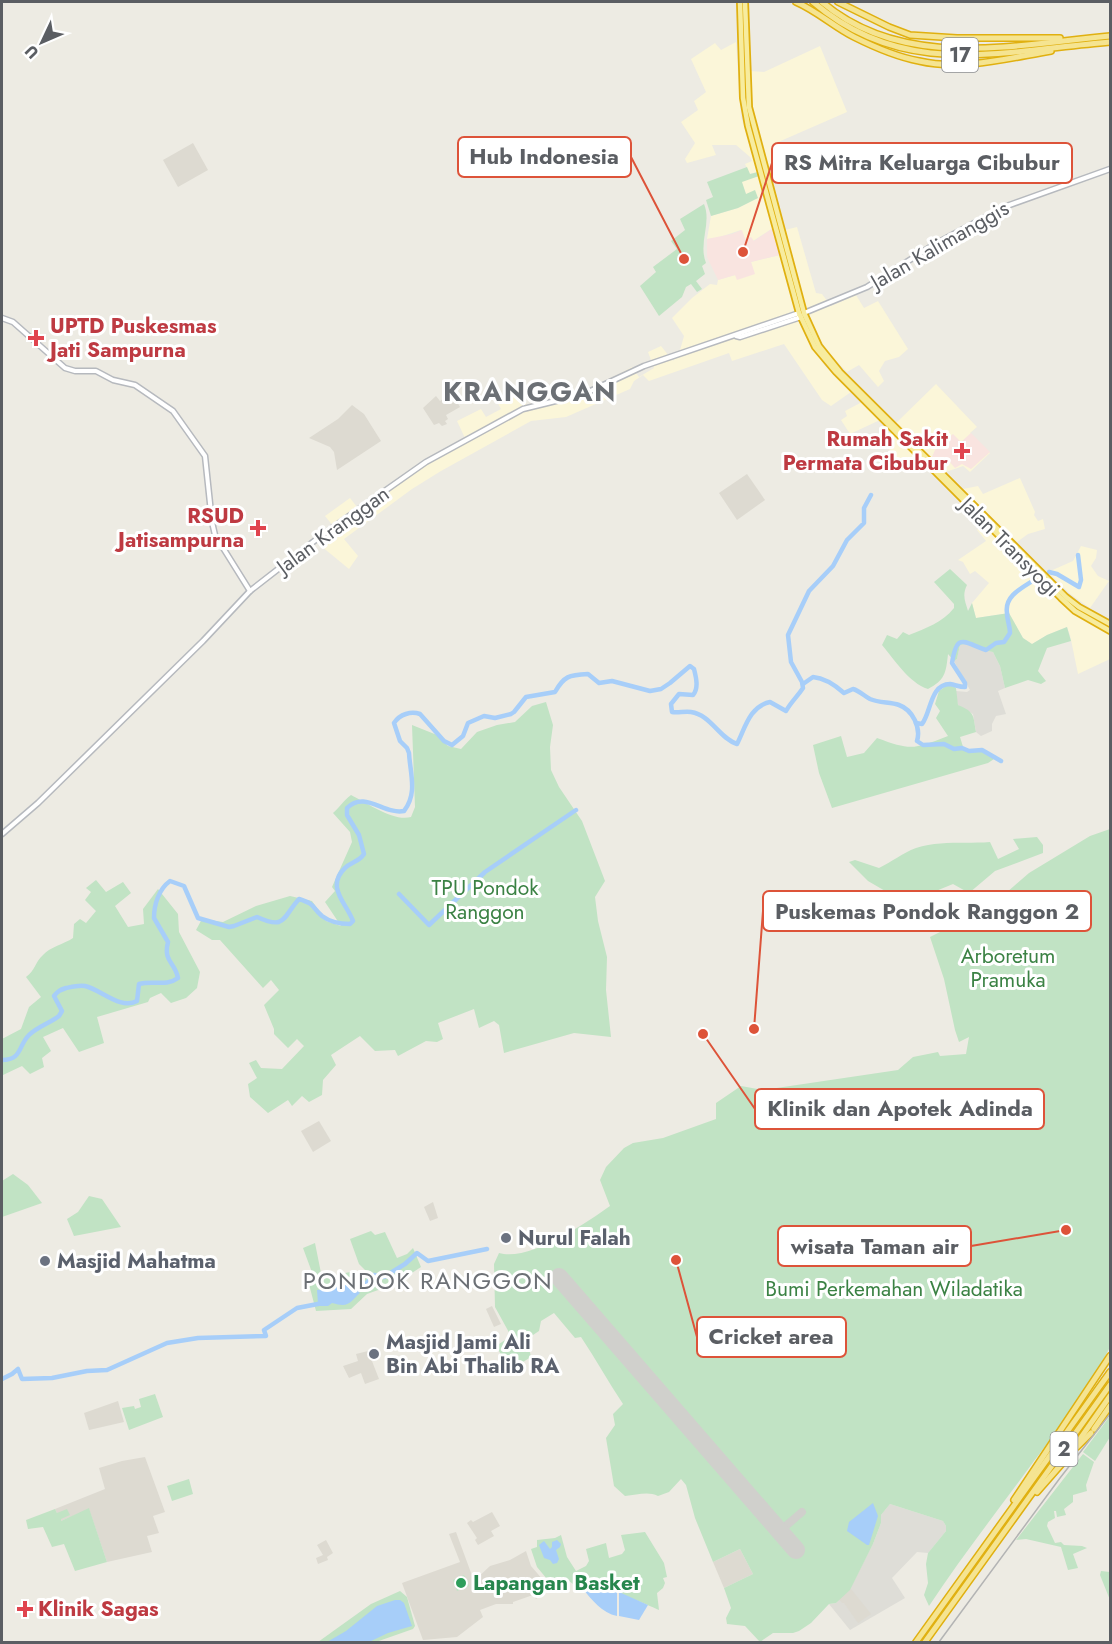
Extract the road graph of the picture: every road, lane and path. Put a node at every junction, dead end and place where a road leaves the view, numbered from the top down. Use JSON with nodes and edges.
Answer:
{"nodes":[{"id":1,"x":740,"y":2,"type":"edge"},
{"id":2,"x":745,"y":2,"type":"edge"},
{"id":3,"x":751,"y":2,"type":"edge"},
{"id":4,"x":796,"y":2,"type":"edge"},
{"id":5,"x":813,"y":2,"type":"edge"},
{"id":6,"x":822,"y":2,"type":"edge"},
{"id":7,"x":838,"y":2,"type":"edge"},
{"id":8,"x":746,"y":12,"type":"junction"},
{"id":9,"x":840,"y":19,"type":"junction"},
{"id":10,"x":1110,"y":36,"type":"edge"},
{"id":11,"x":1088,"y":41,"type":"junction"},
{"id":12,"x":1110,"y":42,"type":"edge"},
{"id":13,"x":746,"y":98,"type":"junction"},
{"id":14,"x":1110,"y":169,"type":"edge"},
{"id":15,"x":799,"y":316,"type":"junction"},
{"id":16,"x":2,"y":318,"type":"edge"},
{"id":17,"x":250,"y":591,"type":"junction"},
{"id":18,"x":1092,"y":617,"type":"junction"},
{"id":19,"x":1110,"y":624,"type":"edge"},
{"id":20,"x":1110,"y":631,"type":"edge"},
{"id":21,"x":2,"y":834,"type":"edge"},
{"id":22,"x":1110,"y":1356,"type":"edge"},
{"id":23,"x":1110,"y":1372,"type":"edge"},
{"id":24,"x":1110,"y":1385,"type":"edge"},
{"id":25,"x":1110,"y":1396,"type":"edge"},
{"id":26,"x":1110,"y":1406,"type":"edge"},
{"id":27,"x":1066,"y":1459,"type":"junction"},
{"id":28,"x":1010,"y":1510,"type":"junction"},
{"id":29,"x":1018,"y":1514,"type":"junction"},
{"id":30,"x":915,"y":1642,"type":"edge"},
{"id":31,"x":925,"y":1642,"type":"edge"}],
"edges":[{"from":1,"to":13,"type":"highway","name":"Jalan Transyogi"},
{"from":2,"to":8,"type":"highway","name":"Jalan Transyogi"},
{"from":3,"to":8,"type":"highway"},
{"from":4,"to":11,"type":"highway"},
{"from":5,"to":9,"type":"highway","number":"17"},
{"from":6,"to":9,"type":"highway","number":"17"},
{"from":7,"to":11,"type":"highway"},
{"from":8,"to":13,"type":"highway","name":"Jalan Transyogi"},
{"from":9,"to":11,"type":"highway","number":"17"},
{"from":10,"to":11,"type":"highway","number":"17"},
{"from":11,"to":12,"type":"highway","number":"17"},
{"from":13,"to":15,"type":"highway","name":"Jalan Transyogi"},
{"from":14,"to":15,"type":"main road","name":"Jalan Kalimanggis"},
{"from":15,"to":17,"type":"main road","name":"Jalan Kranggan"},
{"from":15,"to":18,"type":"highway","name":"Jalan Transyogi"},
{"from":16,"to":17,"type":"main road"},
{"from":17,"to":21,"type":"main road","name":"Jalan Kranggan"},
{"from":18,"to":19,"type":"highway","name":"Jalan Transyogi"},
{"from":18,"to":20,"type":"highway","name":"Jalan Transyogi"},
{"from":22,"to":28,"type":"highway"},
{"from":23,"to":28,"type":"highway","number":"2"},
{"from":24,"to":29,"type":"highway","number":"2"},
{"from":25,"to":27,"type":"highway"},
{"from":26,"to":27,"type":"highway"},
{"from":27,"to":29,"type":"highway"},
{"from":28,"to":30,"type":"highway","number":"2"},
{"from":29,"to":31,"type":"highway","number":"2"}]}
